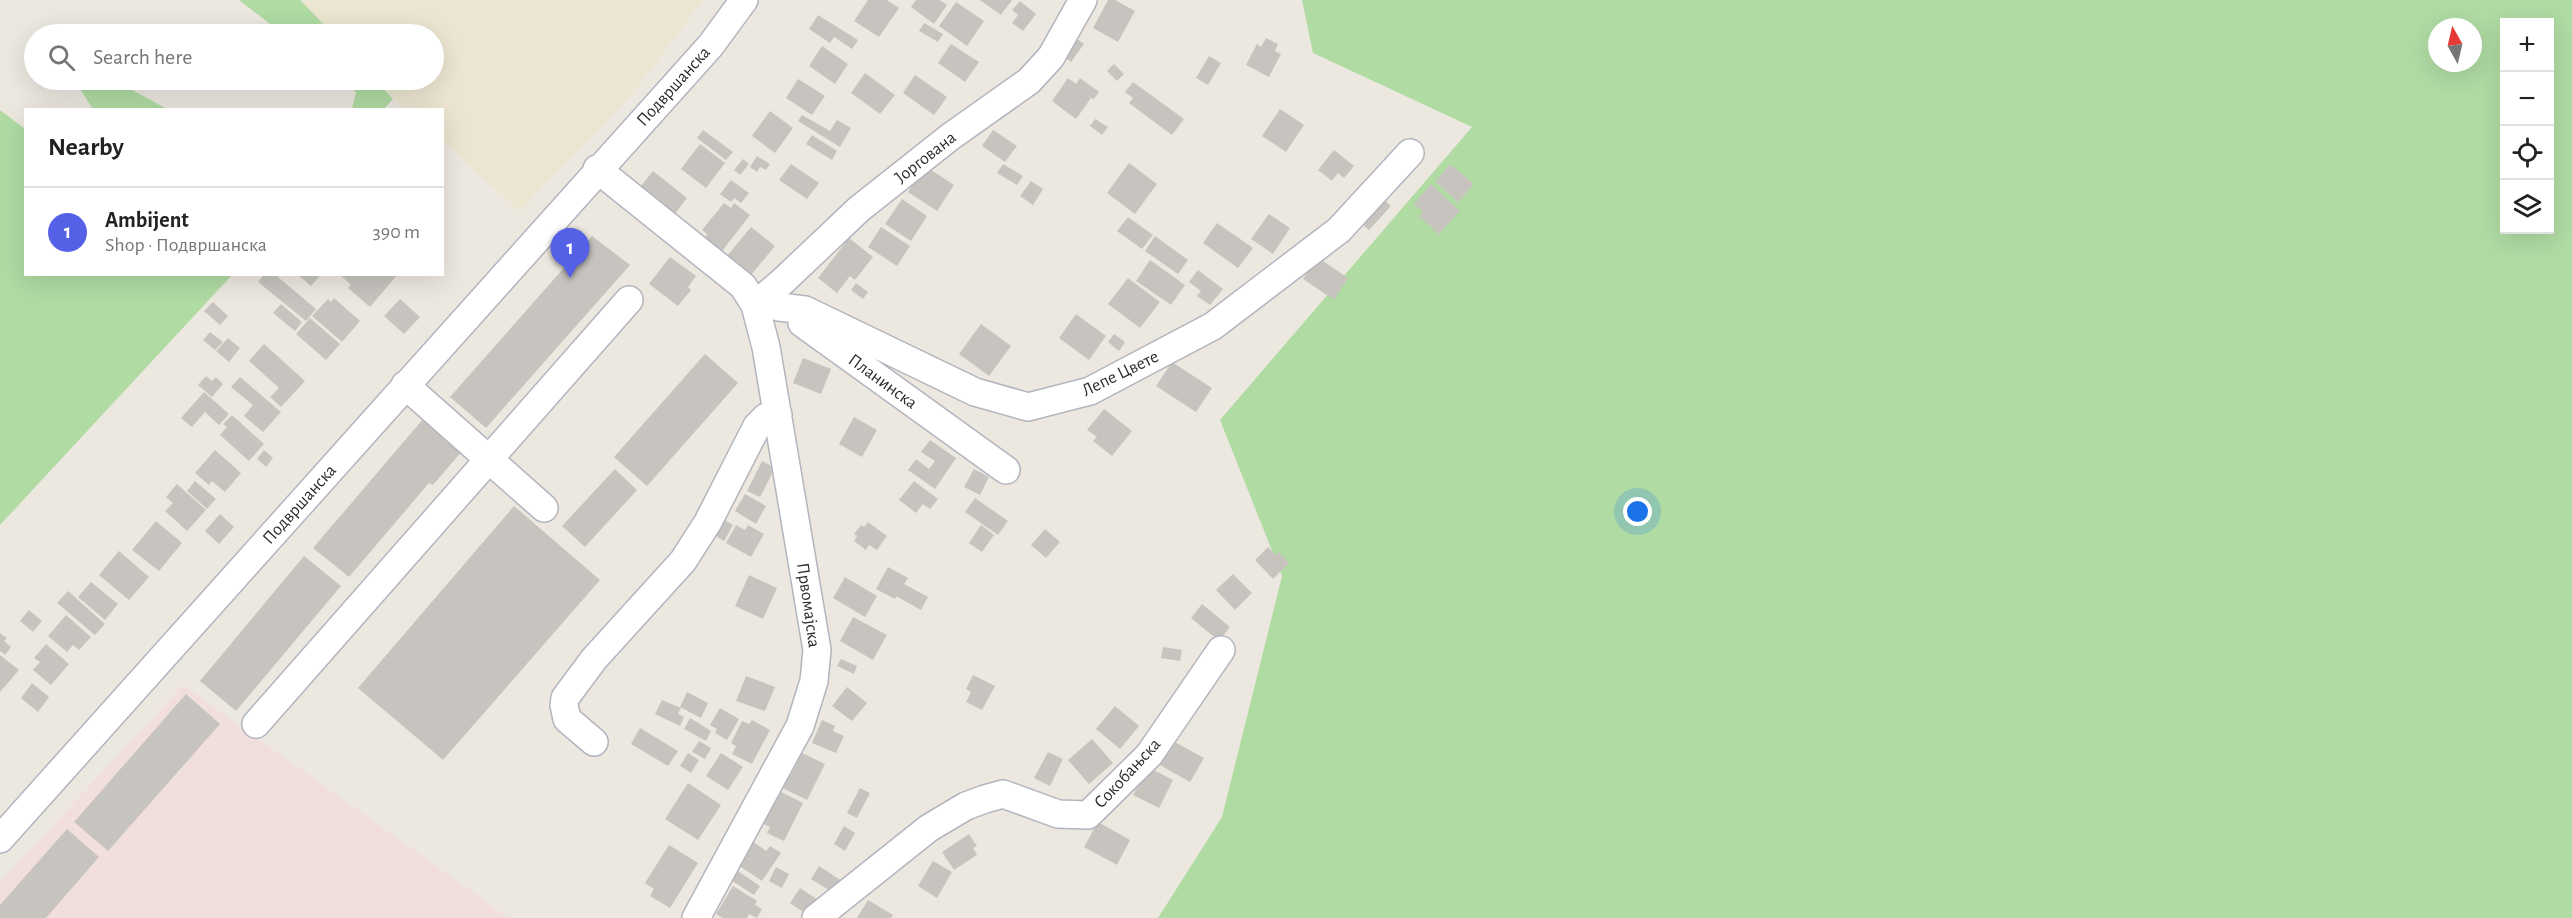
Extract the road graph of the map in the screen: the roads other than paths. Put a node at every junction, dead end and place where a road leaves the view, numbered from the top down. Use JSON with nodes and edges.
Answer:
{"nodes":[{"id":1,"x":744,"y":0,"type":"edge"},
{"id":2,"x":1083,"y":0,"type":"edge"},
{"id":3,"x":1410,"y":153,"type":"dead end"},
{"id":4,"x":597,"y":169,"type":"junction"},
{"id":5,"x":629,"y":300,"type":"dead end"},
{"id":6,"x":767,"y":306,"type":"junction"},
{"id":7,"x":405,"y":385,"type":"junction"},
{"id":8,"x":778,"y":415,"type":"junction"},
{"id":9,"x":489,"y":460,"type":"junction"},
{"id":10,"x":1006,"y":470,"type":"dead end"},
{"id":11,"x":544,"y":508,"type":"dead end"},
{"id":12,"x":1221,"y":650,"type":"dead end"},
{"id":13,"x":256,"y":724,"type":"dead end"},
{"id":14,"x":594,"y":742,"type":"dead end"},
{"id":15,"x":0,"y":839,"type":"edge"},
{"id":16,"x":696,"y":918,"type":"edge"},
{"id":17,"x":816,"y":918,"type":"edge"}],
"edges":[{"from":1,"to":4,"type":"street","name":"Подвршанска"},
{"from":2,"to":6,"type":"street","name":"Јоргована"},
{"from":3,"to":6,"type":"street","name":"Лепе Цвете"},
{"from":4,"to":6,"type":"street"},
{"from":4,"to":7,"type":"street","name":"Подвршанска"},
{"from":5,"to":9,"type":"street"},
{"from":6,"to":8,"type":"street","name":"Првомајска"},
{"from":6,"to":10,"type":"street","name":"Планинска"},
{"from":7,"to":9,"type":"street"},
{"from":7,"to":15,"type":"street","name":"Подвршанска"},
{"from":8,"to":14,"type":"street"},
{"from":8,"to":16,"type":"street","name":"Првомајска"},
{"from":9,"to":11,"type":"street"},
{"from":9,"to":13,"type":"street"},
{"from":12,"to":17,"type":"street","name":"Сокобањска"}]}
